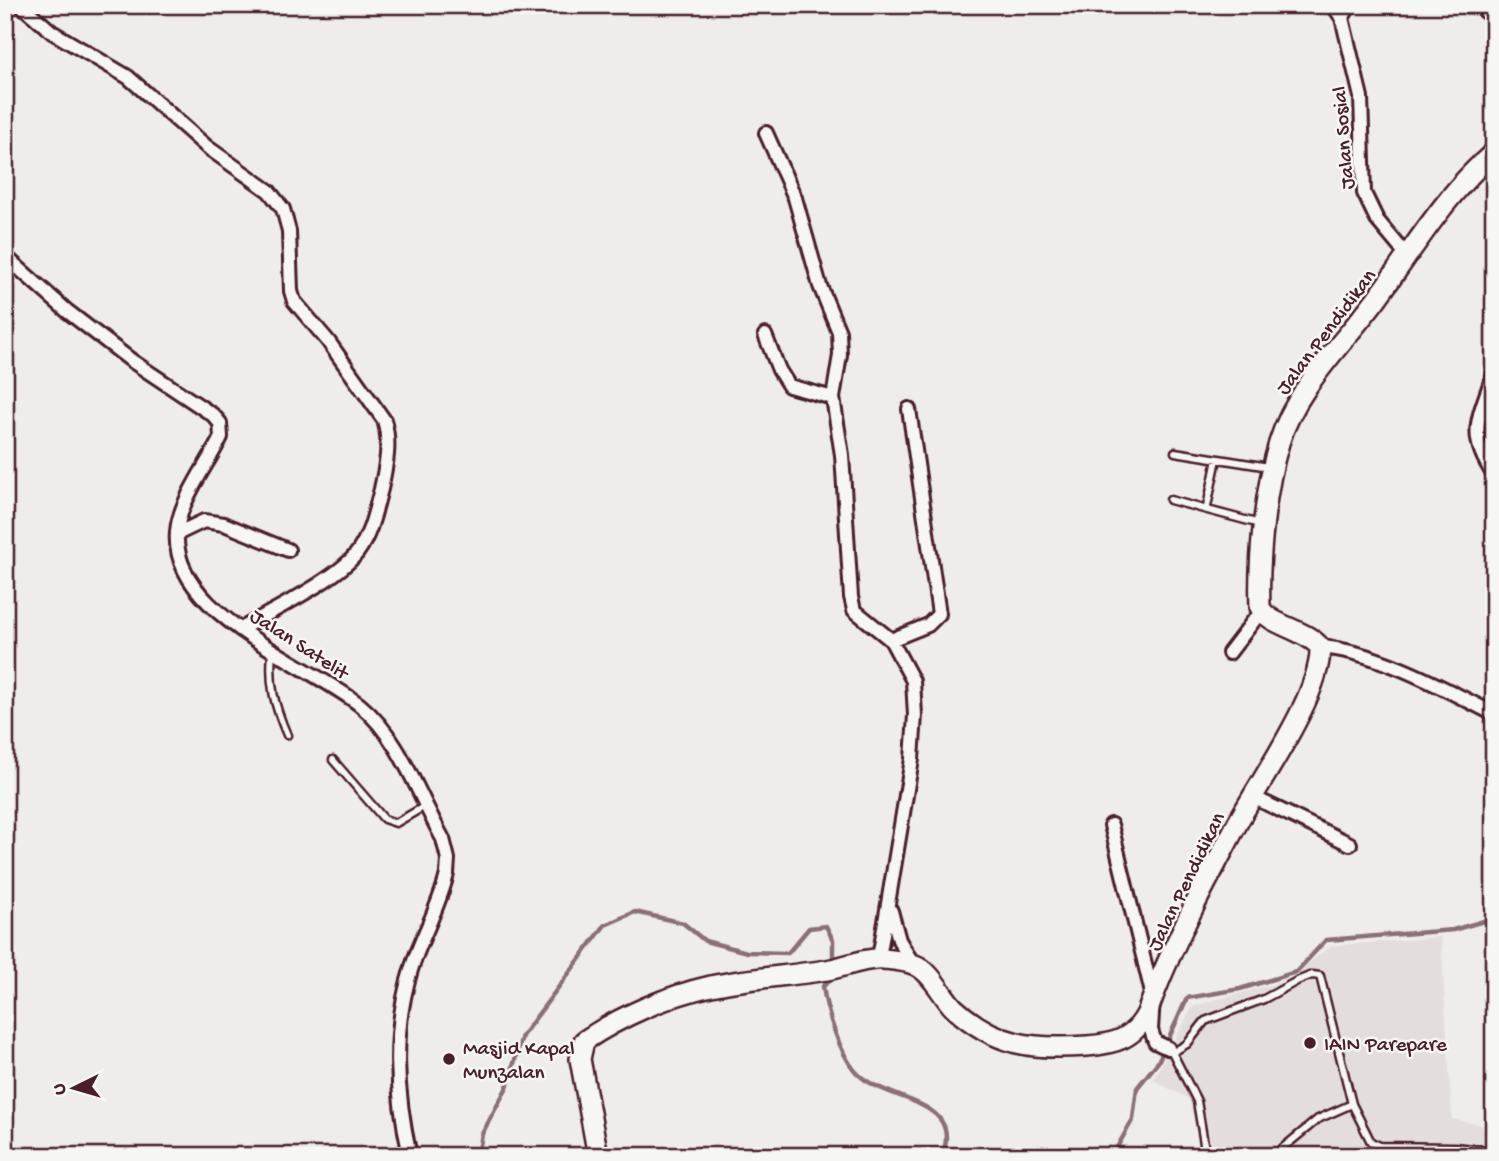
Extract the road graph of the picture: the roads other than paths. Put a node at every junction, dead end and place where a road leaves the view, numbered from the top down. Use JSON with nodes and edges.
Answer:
{"nodes":[{"id":1,"x":21,"y":5,"type":"edge"},
{"id":2,"x":1333,"y":5,"type":"edge"},
{"id":3,"x":1480,"y":5,"type":"edge"},
{"id":4,"x":1346,"y":12,"type":"edge"},
{"id":5,"x":1494,"y":21,"type":"edge"},
{"id":6,"x":766,"y":133,"type":"dead end"},
{"id":7,"x":1494,"y":153,"type":"edge"},
{"id":8,"x":5,"y":256,"type":"edge"},
{"id":9,"x":1408,"y":257,"type":"junction"},
{"id":10,"x":765,"y":335,"type":"dead end"},
{"id":11,"x":1494,"y":372,"type":"edge"},
{"id":12,"x":833,"y":398,"type":"junction"},
{"id":13,"x":909,"y":409,"type":"dead end"},
{"id":14,"x":1175,"y":452,"type":"dead end"},
{"id":15,"x":1217,"y":459,"type":"junction"},
{"id":16,"x":1274,"y":467,"type":"junction"},
{"id":17,"x":1494,"y":475,"type":"edge"},
{"id":18,"x":1170,"y":500,"type":"dead end"},
{"id":19,"x":1207,"y":507,"type":"junction"},
{"id":20,"x":1265,"y":526,"type":"junction"},
{"id":21,"x":179,"y":533,"type":"junction"},
{"id":22,"x":288,"y":550,"type":"dead end"},
{"id":23,"x":1265,"y":615,"type":"junction"},
{"id":24,"x":241,"y":629,"type":"junction"},
{"id":25,"x":891,"y":640,"type":"junction"},
{"id":26,"x":1320,"y":646,"type":"junction"},
{"id":27,"x":272,"y":652,"type":"junction"},
{"id":28,"x":1229,"y":653,"type":"dead end"},
{"id":29,"x":1494,"y":713,"type":"edge"},
{"id":30,"x":287,"y":735,"type":"dead end"},
{"id":31,"x":332,"y":760,"type":"dead end"},
{"id":32,"x":1253,"y":797,"type":"junction"},
{"id":33,"x":425,"y":806,"type":"junction"},
{"id":34,"x":1111,"y":825,"type":"dead end"},
{"id":35,"x":1350,"y":844,"type":"dead end"},
{"id":36,"x":890,"y":907,"type":"junction"},
{"id":37,"x":879,"y":958,"type":"junction"},
{"id":38,"x":913,"y":964,"type":"junction"},
{"id":39,"x":1153,"y":997,"type":"junction"},
{"id":40,"x":1171,"y":1050,"type":"junction"},
{"id":41,"x":1352,"y":1104,"type":"junction"},
{"id":42,"x":1380,"y":1146,"type":"junction"},
{"id":43,"x":1494,"y":1151,"type":"edge"},
{"id":44,"x":410,"y":1156,"type":"edge"},
{"id":45,"x":598,"y":1156,"type":"edge"},
{"id":46,"x":1206,"y":1156,"type":"edge"},
{"id":47,"x":1273,"y":1156,"type":"edge"},
{"id":48,"x":1375,"y":1156,"type":"edge"}],
"edges":[{"from":1,"to":24,"type":"street"},
{"from":2,"to":4,"type":"street","name":"Jalan Sosial"},
{"from":3,"to":5,"type":"street"},
{"from":4,"to":9,"type":"street","name":"Jalan Sosial"},
{"from":6,"to":12,"type":"street"},
{"from":7,"to":9,"type":"street","name":"Jalan Pendidikan"},
{"from":8,"to":21,"type":"street","name":"Jalan Satelit"},
{"from":9,"to":16,"type":"street","name":"Jalan Pendidikan"},
{"from":10,"to":12,"type":"street"},
{"from":11,"to":17,"type":"street"},
{"from":12,"to":25,"type":"street"},
{"from":13,"to":25,"type":"street"},
{"from":14,"to":15,"type":"lane"},
{"from":15,"to":16,"type":"lane"},
{"from":15,"to":19,"type":"lane"},
{"from":16,"to":20,"type":"street","name":"Jalan Pendidikan"},
{"from":18,"to":19,"type":"lane"},
{"from":19,"to":20,"type":"lane"},
{"from":20,"to":23,"type":"street","name":"Jalan Pendidikan"},
{"from":21,"to":22,"type":"street"},
{"from":21,"to":24,"type":"street","name":"Jalan Satelit"},
{"from":23,"to":26,"type":"street"},
{"from":23,"to":28,"type":"street"},
{"from":24,"to":27,"type":"street","name":"Jalan Satelit"},
{"from":25,"to":36,"type":"street"},
{"from":26,"to":29,"type":"street"},
{"from":26,"to":32,"type":"street","name":"Jalan Pendidikan"},
{"from":27,"to":30,"type":"lane"},
{"from":27,"to":33,"type":"street","name":"Jalan Satelit"},
{"from":31,"to":33,"type":"lane"},
{"from":32,"to":35,"type":"street"},
{"from":32,"to":39,"type":"street","name":"Jalan Pendidikan"},
{"from":33,"to":44,"type":"street","name":"Jalan Satelit"},
{"from":34,"to":39,"type":"street"},
{"from":36,"to":37,"type":"street"},
{"from":36,"to":38,"type":"street"},
{"from":37,"to":38,"type":"street"},
{"from":37,"to":45,"type":"street"},
{"from":38,"to":39,"type":"street","name":"Jalan Pendidikan"},
{"from":39,"to":40,"type":"street"},
{"from":40,"to":41,"type":"lane"},
{"from":40,"to":46,"type":"lane"},
{"from":41,"to":42,"type":"lane"},
{"from":41,"to":47,"type":"lane"},
{"from":42,"to":43,"type":"lane"},
{"from":42,"to":48,"type":"lane"}]}
